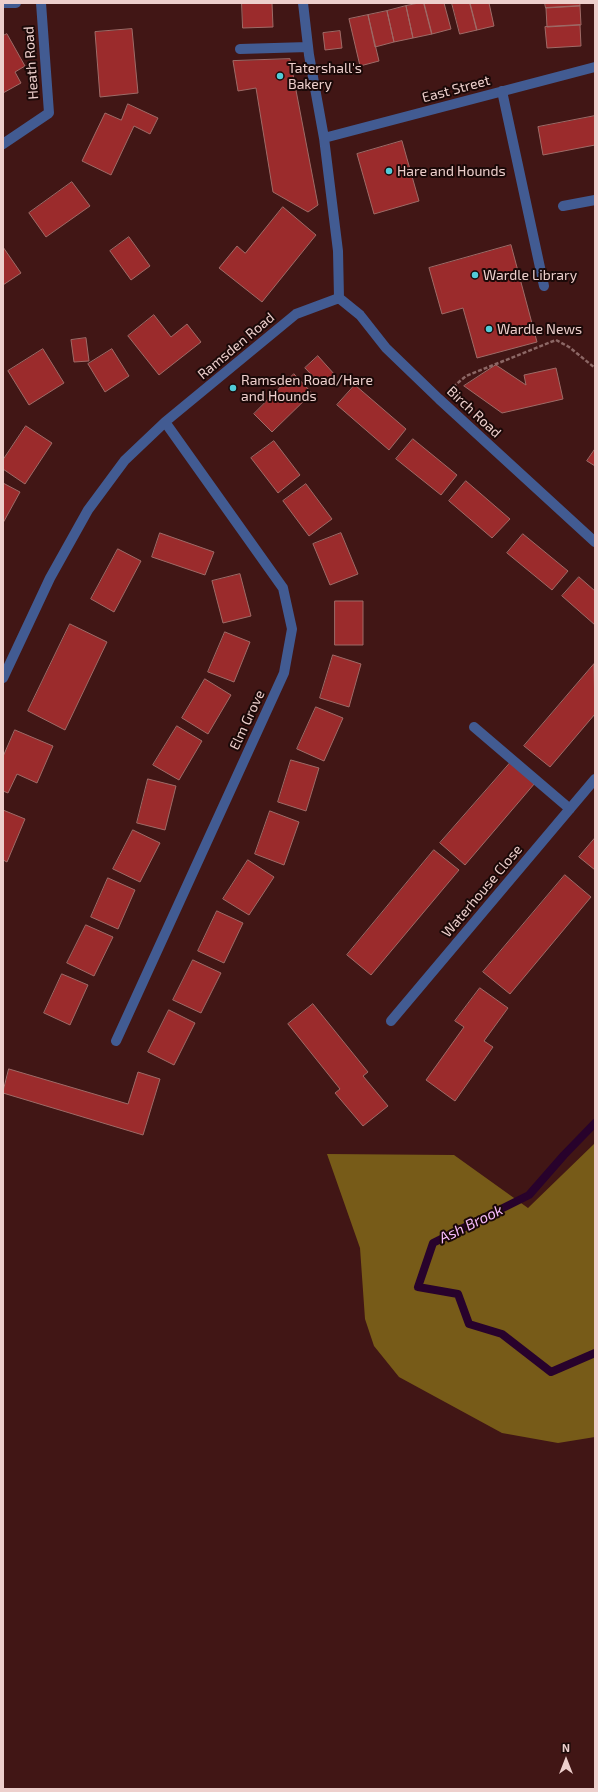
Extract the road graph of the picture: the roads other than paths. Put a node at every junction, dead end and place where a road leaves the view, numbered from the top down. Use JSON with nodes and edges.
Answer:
{"nodes":[{"id":1,"x":3,"y":3,"type":"edge"},
{"id":2,"x":16,"y":3,"type":"edge"},
{"id":3,"x":41,"y":3,"type":"edge"},
{"id":4,"x":303,"y":3,"type":"edge"},
{"id":5,"x":308,"y":47,"type":"junction"},
{"id":6,"x":240,"y":49,"type":"dead end"},
{"id":7,"x":595,"y":67,"type":"edge"},
{"id":8,"x":502,"y":91,"type":"junction"},
{"id":9,"x":324,"y":138,"type":"junction"},
{"id":10,"x":3,"y":144,"type":"edge"},
{"id":11,"x":595,"y":200,"type":"edge"},
{"id":12,"x":563,"y":206,"type":"dead end"},
{"id":13,"x":544,"y":286,"type":"dead end"},
{"id":14,"x":339,"y":298,"type":"junction"},
{"id":15,"x":166,"y":422,"type":"junction"},
{"id":16,"x":595,"y":542,"type":"edge"},
{"id":17,"x":3,"y":678,"type":"edge"},
{"id":18,"x":474,"y":727,"type":"dead end"},
{"id":19,"x":595,"y":779,"type":"edge"},
{"id":20,"x":570,"y":809,"type":"junction"},
{"id":21,"x":391,"y":1021,"type":"dead end"},
{"id":22,"x":116,"y":1041,"type":"dead end"}],
"edges":[{"from":1,"to":2,"type":"street"},
{"from":3,"to":10,"type":"street","name":"Heath Road"},
{"from":4,"to":5,"type":"street"},
{"from":5,"to":6,"type":"street"},
{"from":5,"to":9,"type":"street"},
{"from":7,"to":8,"type":"street","name":"East Street"},
{"from":8,"to":9,"type":"street","name":"East Street"},
{"from":8,"to":13,"type":"street"},
{"from":9,"to":14,"type":"street"},
{"from":11,"to":12,"type":"street"},
{"from":14,"to":15,"type":"street","name":"Ramsden Road"},
{"from":14,"to":16,"type":"street","name":"Birch Road"},
{"from":15,"to":17,"type":"street","name":"Ramsden Road"},
{"from":15,"to":22,"type":"street","name":"Elm Grove"},
{"from":18,"to":20,"type":"street"},
{"from":19,"to":20,"type":"street","name":"Waterhouse Close"},
{"from":20,"to":21,"type":"street","name":"Waterhouse Close"}]}
